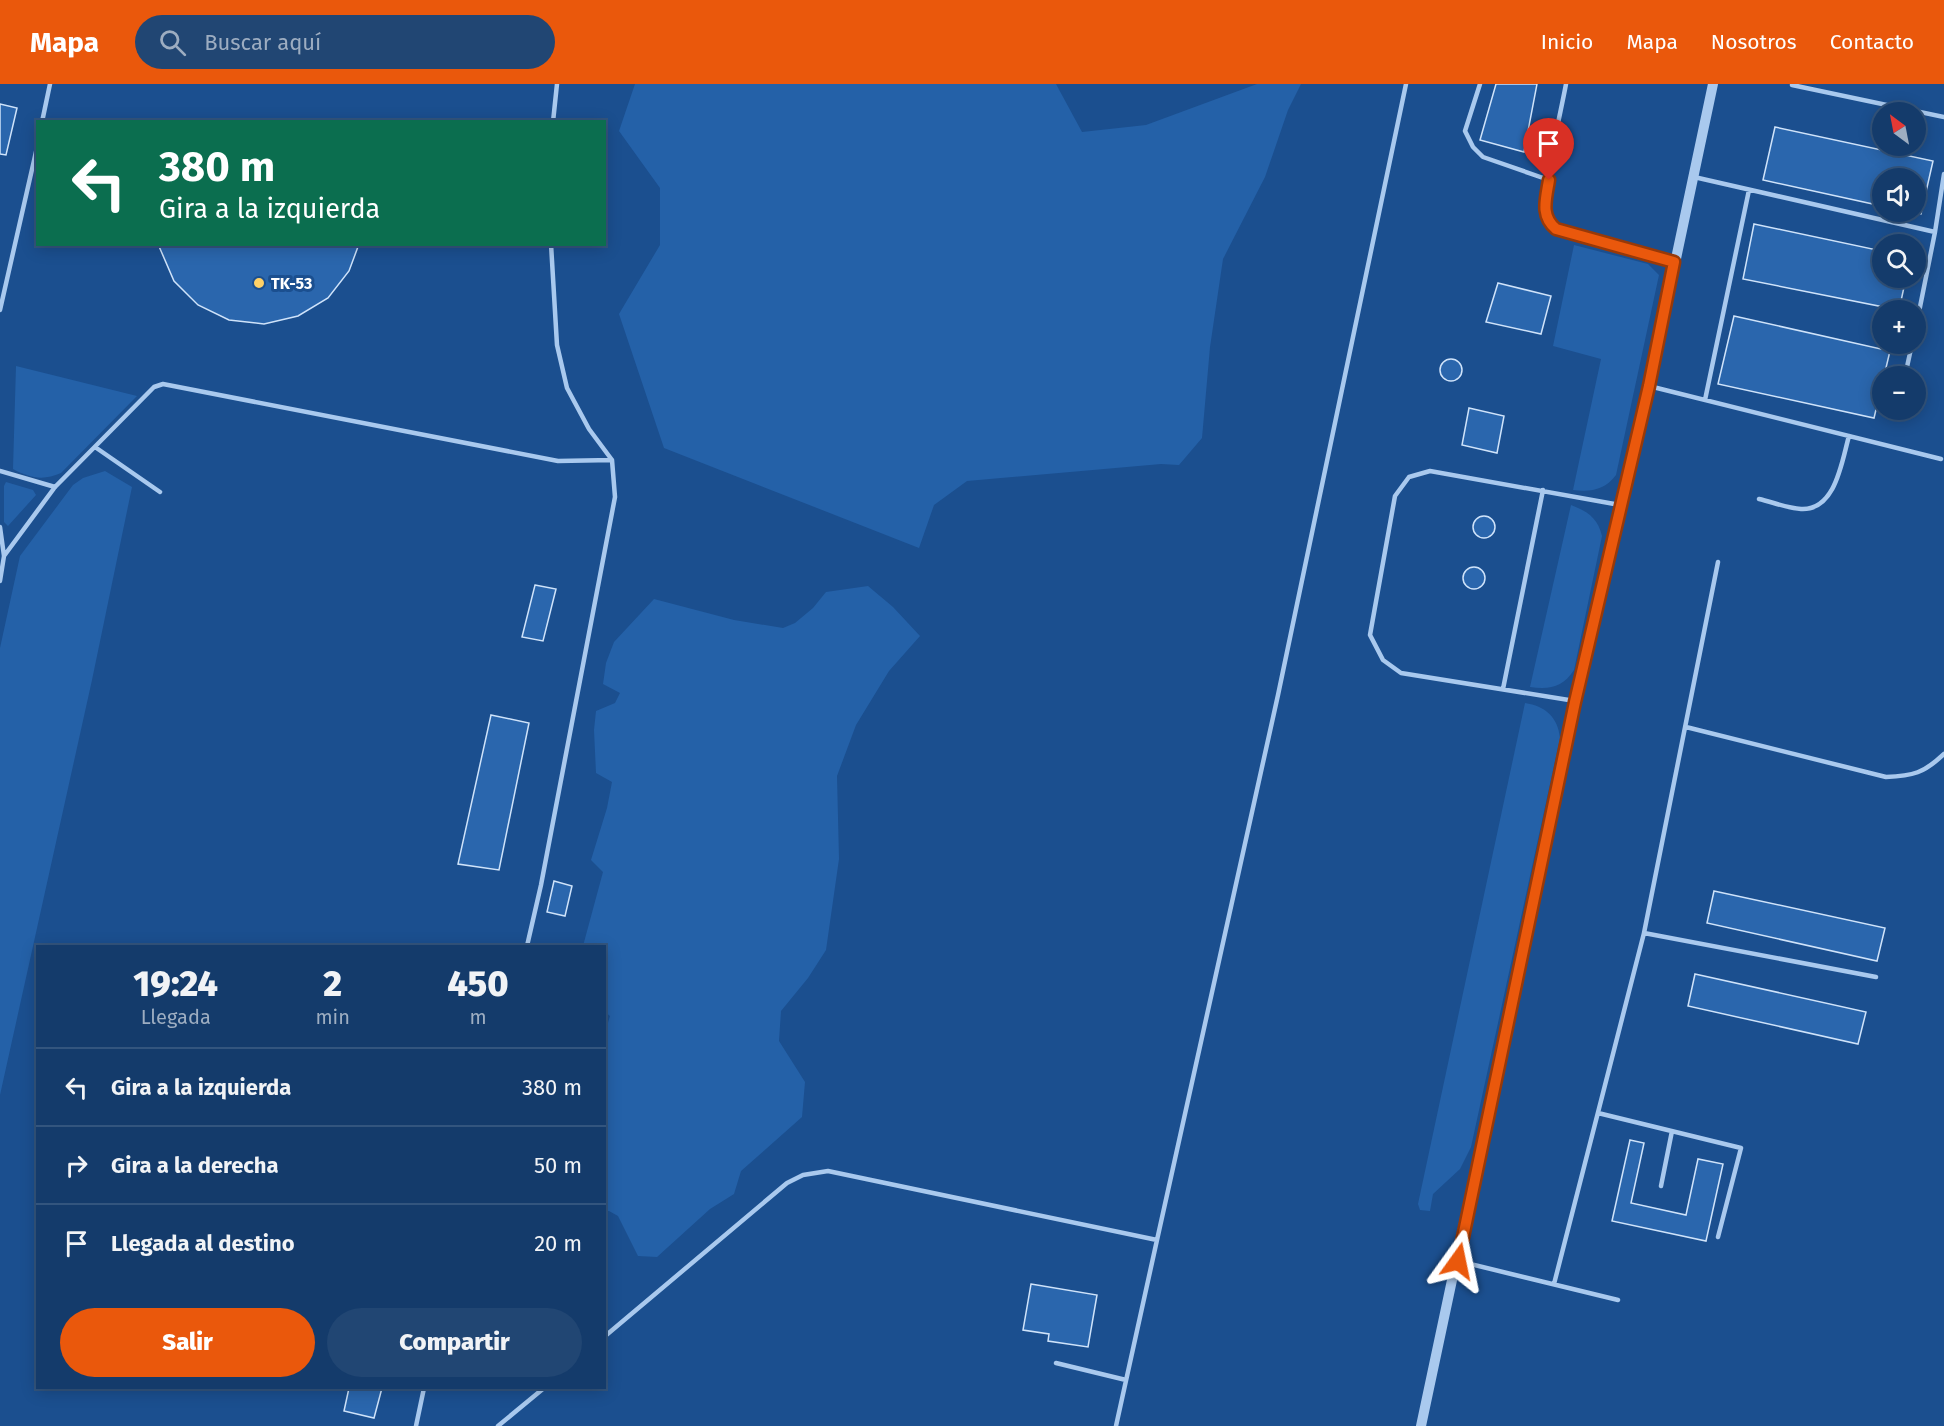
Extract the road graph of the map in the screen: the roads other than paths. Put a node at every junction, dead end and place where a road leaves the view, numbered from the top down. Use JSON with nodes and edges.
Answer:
{"nodes":[{"id":1,"x":50,"y":84,"type":"edge"},
{"id":2,"x":557,"y":84,"type":"edge"},
{"id":3,"x":1406,"y":84,"type":"edge"},
{"id":4,"x":1480,"y":84,"type":"edge"},
{"id":5,"x":1566,"y":84,"type":"edge"},
{"id":6,"x":1713,"y":84,"type":"edge"},
{"id":7,"x":1792,"y":85,"type":"edge"},
{"id":8,"x":1944,"y":117,"type":"edge"},
{"id":9,"x":42,"y":120,"type":"edge"},
{"id":10,"x":553,"y":120,"type":"edge"},
{"id":11,"x":36,"y":151,"type":"edge"},
{"id":12,"x":1944,"y":174,"type":"edge"},
{"id":13,"x":1694,"y":177,"type":"junction"},
{"id":14,"x":1549,"y":180,"type":"junction"},
{"id":15,"x":1749,"y":190,"type":"junction"},
{"id":16,"x":1935,"y":232,"type":"junction"},
{"id":17,"x":550,"y":246,"type":"edge"},
{"id":18,"x":1674,"y":262,"type":"junction"},
{"id":19,"x":1921,"y":300,"type":"edge"},
{"id":20,"x":0,"y":310,"type":"edge"},
{"id":21,"x":1649,"y":386,"type":"junction"},
{"id":22,"x":1705,"y":400,"type":"junction"},
{"id":23,"x":1848,"y":436,"type":"junction"},
{"id":24,"x":95,"y":447,"type":"junction"},
{"id":25,"x":1941,"y":459,"type":"dead end"},
{"id":26,"x":612,"y":460,"type":"junction"},
{"id":27,"x":0,"y":471,"type":"edge"},
{"id":28,"x":55,"y":487,"type":"junction"},
{"id":29,"x":1543,"y":490,"type":"junction"},
{"id":30,"x":160,"y":492,"type":"dead end"},
{"id":31,"x":1759,"y":499,"type":"dead end"},
{"id":32,"x":1621,"y":506,"type":"junction"},
{"id":33,"x":0,"y":527,"type":"edge"},
{"id":34,"x":4,"y":556,"type":"junction"},
{"id":35,"x":1718,"y":562,"type":"dead end"},
{"id":36,"x":0,"y":580,"type":"edge"},
{"id":37,"x":1503,"y":689,"type":"junction"},
{"id":38,"x":1575,"y":702,"type":"junction"},
{"id":39,"x":1686,"y":727,"type":"junction"},
{"id":40,"x":1944,"y":754,"type":"edge"},
{"id":41,"x":1644,"y":933,"type":"junction"},
{"id":42,"x":527,"y":945,"type":"edge"},
{"id":43,"x":1876,"y":977,"type":"dead end"},
{"id":44,"x":1598,"y":1113,"type":"junction"},
{"id":45,"x":1672,"y":1131,"type":"junction"},
{"id":46,"x":1661,"y":1186,"type":"dead end"},
{"id":47,"x":1718,"y":1237,"type":"dead end"},
{"id":48,"x":1157,"y":1240,"type":"junction"},
{"id":49,"x":1458,"y":1261,"type":"junction"},
{"id":50,"x":1554,"y":1284,"type":"junction"},
{"id":51,"x":1618,"y":1300,"type":"dead end"},
{"id":52,"x":606,"y":1334,"type":"edge"},
{"id":53,"x":1056,"y":1363,"type":"dead end"},
{"id":54,"x":1126,"y":1380,"type":"junction"},
{"id":55,"x":424,"y":1389,"type":"edge"},
{"id":56,"x":543,"y":1389,"type":"edge"},
{"id":57,"x":416,"y":1426,"type":"edge"},
{"id":58,"x":499,"y":1426,"type":"edge"},
{"id":59,"x":1116,"y":1426,"type":"edge"},
{"id":60,"x":1421,"y":1426,"type":"edge"}],
"edges":[{"from":1,"to":9,"type":"lane"},
{"from":2,"to":10,"type":"lane"},
{"from":3,"to":48,"type":"lane"},
{"from":4,"to":14,"type":"lane"},
{"from":5,"to":14,"type":"lane"},
{"from":6,"to":13,"type":"street"},
{"from":7,"to":8,"type":"lane"},
{"from":11,"to":20,"type":"lane"},
{"from":12,"to":16,"type":"lane"},
{"from":13,"to":15,"type":"lane"},
{"from":13,"to":18,"type":"street"},
{"from":14,"to":18,"type":"lane"},
{"from":15,"to":16,"type":"lane"},
{"from":15,"to":22,"type":"lane"},
{"from":16,"to":19,"type":"lane"},
{"from":17,"to":26,"type":"lane"},
{"from":18,"to":21,"type":"street"},
{"from":21,"to":22,"type":"lane"},
{"from":21,"to":32,"type":"street"},
{"from":22,"to":23,"type":"lane"},
{"from":23,"to":25,"type":"lane"},
{"from":23,"to":31,"type":"lane"},
{"from":24,"to":26,"type":"lane"},
{"from":24,"to":28,"type":"lane"},
{"from":24,"to":30,"type":"lane"},
{"from":26,"to":42,"type":"lane"},
{"from":27,"to":28,"type":"lane"},
{"from":28,"to":34,"type":"lane"},
{"from":29,"to":32,"type":"lane"},
{"from":29,"to":37,"type":"lane"},
{"from":29,"to":37,"type":"lane"},
{"from":32,"to":38,"type":"street"},
{"from":33,"to":34,"type":"lane"},
{"from":34,"to":36,"type":"lane"},
{"from":35,"to":39,"type":"lane"},
{"from":37,"to":38,"type":"lane"},
{"from":38,"to":49,"type":"street"},
{"from":39,"to":40,"type":"lane"},
{"from":39,"to":41,"type":"lane"},
{"from":41,"to":43,"type":"lane"},
{"from":41,"to":44,"type":"lane"},
{"from":44,"to":45,"type":"lane"},
{"from":44,"to":50,"type":"lane"},
{"from":45,"to":46,"type":"lane"},
{"from":45,"to":47,"type":"lane"},
{"from":48,"to":52,"type":"lane"},
{"from":48,"to":54,"type":"lane"},
{"from":49,"to":50,"type":"lane"},
{"from":49,"to":60,"type":"street"},
{"from":50,"to":51,"type":"lane"},
{"from":53,"to":54,"type":"lane"},
{"from":54,"to":59,"type":"lane"},
{"from":55,"to":57,"type":"lane"},
{"from":56,"to":58,"type":"lane"}]}
